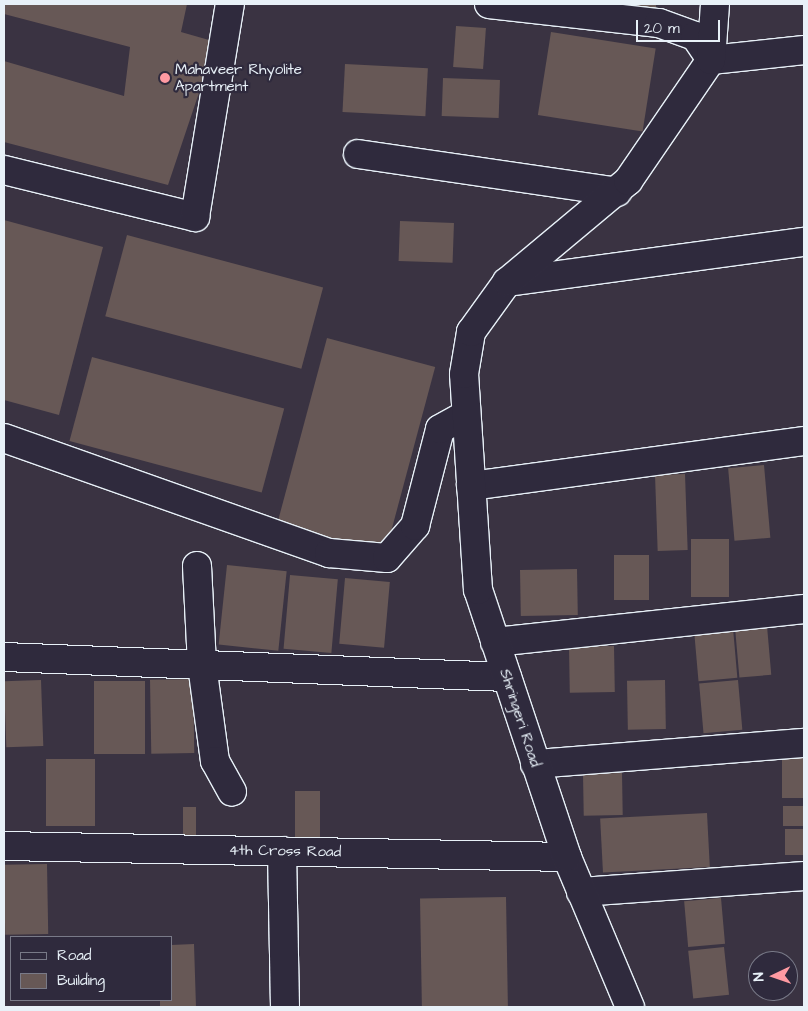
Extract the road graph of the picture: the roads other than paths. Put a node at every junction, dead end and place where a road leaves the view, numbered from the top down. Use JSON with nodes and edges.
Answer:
{"nodes":[{"id":1,"x":230,"y":4,"type":"edge"},
{"id":2,"x":489,"y":4,"type":"edge"},
{"id":3,"x":715,"y":4,"type":"edge"},
{"id":4,"x":804,"y":50,"type":"edge"},
{"id":5,"x":711,"y":60,"type":"junction"},
{"id":6,"x":358,"y":154,"type":"dead end"},
{"id":7,"x":4,"y":170,"type":"edge"},
{"id":8,"x":618,"y":192,"type":"junction"},
{"id":9,"x":804,"y":242,"type":"edge"},
{"id":10,"x":507,"y":282,"type":"junction"},
{"id":11,"x":465,"y":415,"type":"junction"},
{"id":12,"x":4,"y":438,"type":"edge"},
{"id":13,"x":804,"y":441,"type":"edge"},
{"id":14,"x":470,"y":486,"type":"junction"},
{"id":15,"x":197,"y":566,"type":"dead end"},
{"id":16,"x":804,"y":609,"type":"edge"},
{"id":17,"x":495,"y":642,"type":"junction"},
{"id":18,"x":4,"y":657,"type":"edge"},
{"id":19,"x":202,"y":665,"type":"junction"},
{"id":20,"x":507,"y":677,"type":"junction"},
{"id":21,"x":804,"y":743,"type":"edge"},
{"id":22,"x":535,"y":764,"type":"junction"},
{"id":23,"x":232,"y":792,"type":"dead end"},
{"id":24,"x":4,"y":846,"type":"edge"},
{"id":25,"x":282,"y":851,"type":"junction"},
{"id":26,"x":566,"y":857,"type":"junction"},
{"id":27,"x":804,"y":876,"type":"edge"},
{"id":28,"x":581,"y":892,"type":"junction"},
{"id":29,"x":285,"y":1007,"type":"edge"},
{"id":30,"x":630,"y":1007,"type":"edge"}],
"edges":[{"from":1,"to":7,"type":"street"},
{"from":2,"to":5,"type":"street"},
{"from":3,"to":5,"type":"street"},
{"from":4,"to":5,"type":"street"},
{"from":5,"to":8,"type":"street","name":"Shringeri Road"},
{"from":6,"to":8,"type":"street"},
{"from":8,"to":10,"type":"street","name":"Shringeri Road"},
{"from":9,"to":10,"type":"street"},
{"from":10,"to":11,"type":"street","name":"Shringeri Road"},
{"from":11,"to":12,"type":"street"},
{"from":11,"to":14,"type":"street","name":"Shringeri Road"},
{"from":13,"to":14,"type":"street"},
{"from":14,"to":17,"type":"street","name":"Shringeri Road"},
{"from":15,"to":19,"type":"street"},
{"from":16,"to":17,"type":"street"},
{"from":17,"to":20,"type":"street","name":"Shringeri Road"},
{"from":18,"to":19,"type":"street"},
{"from":19,"to":20,"type":"street"},
{"from":19,"to":23,"type":"street"},
{"from":20,"to":22,"type":"street","name":"Shringeri Road"},
{"from":21,"to":22,"type":"street"},
{"from":22,"to":26,"type":"street","name":"Shringeri Road"},
{"from":24,"to":25,"type":"street","name":"4th Cross Road"},
{"from":25,"to":26,"type":"street","name":"4th Cross Road"},
{"from":25,"to":29,"type":"street"},
{"from":26,"to":28,"type":"street","name":"Shringeri Road"},
{"from":27,"to":28,"type":"street"},
{"from":28,"to":30,"type":"street","name":"Shringeri Road"}]}
